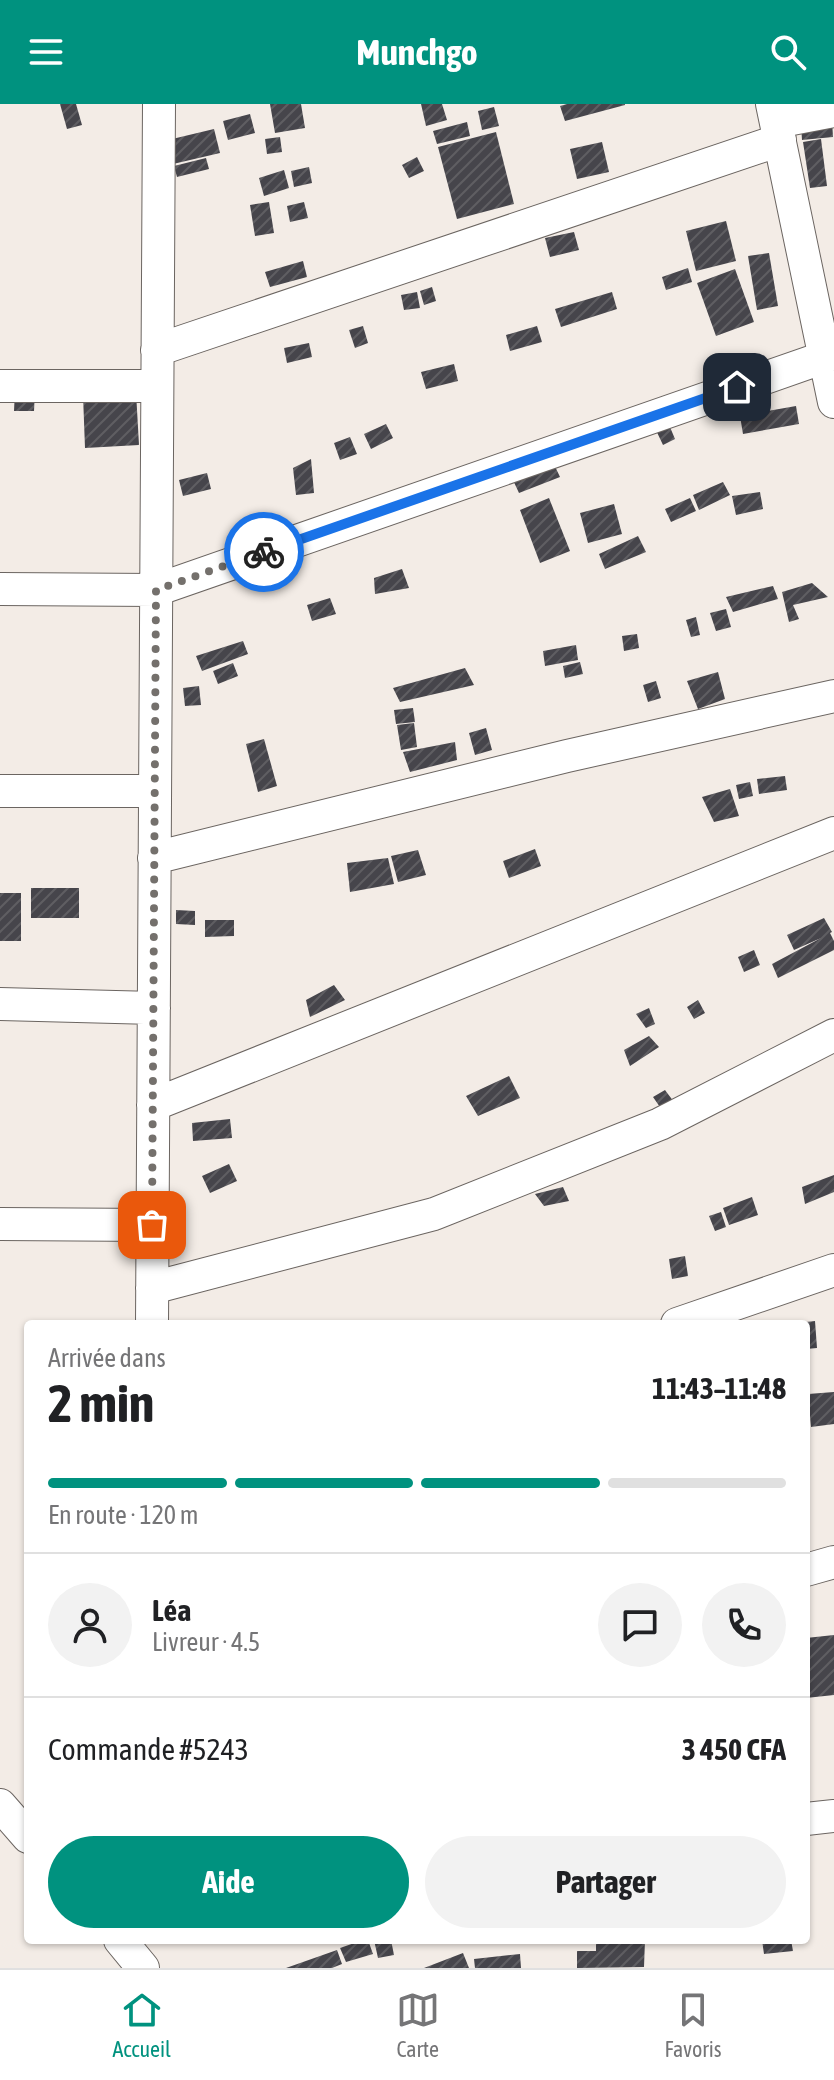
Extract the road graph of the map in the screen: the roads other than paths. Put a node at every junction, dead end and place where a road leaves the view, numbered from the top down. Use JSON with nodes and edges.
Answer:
{"nodes":[{"id":1,"x":159,"y":104,"type":"edge"},
{"id":2,"x":834,"y":111,"type":"edge"},
{"id":3,"x":776,"y":122,"type":"edge"},
{"id":4,"x":826,"y":337,"type":"edge"},
{"id":5,"x":157,"y":350,"type":"junction"},
{"id":6,"x":0,"y":386,"type":"edge"},
{"id":7,"x":157,"y":386,"type":"junction"},
{"id":8,"x":834,"y":402,"type":"edge"},
{"id":9,"x":0,"y":589,"type":"edge"},
{"id":10,"x":156,"y":590,"type":"junction"},
{"id":11,"x":834,"y":696,"type":"edge"},
{"id":12,"x":0,"y":791,"type":"edge"},
{"id":13,"x":155,"y":791,"type":"junction"},
{"id":14,"x":834,"y":833,"type":"edge"},
{"id":15,"x":154,"y":858,"type":"junction"},
{"id":16,"x":0,"y":1004,"type":"edge"},
{"id":17,"x":154,"y":1008,"type":"junction"},
{"id":18,"x":834,"y":1035,"type":"edge"},
{"id":19,"x":153,"y":1105,"type":"junction"},
{"id":20,"x":0,"y":1224,"type":"edge"},
{"id":21,"x":152,"y":1225,"type":"junction"},
{"id":22,"x":834,"y":1270,"type":"edge"},
{"id":23,"x":152,"y":1288,"type":"junction"},
{"id":24,"x":152,"y":1320,"type":"edge"},
{"id":25,"x":689,"y":1320,"type":"edge"},
{"id":26,"x":834,"y":1562,"type":"edge"},
{"id":27,"x":810,"y":1569,"type":"edge"},
{"id":28,"x":11,"y":1807,"type":"edge"},
{"id":29,"x":834,"y":1816,"type":"edge"},
{"id":30,"x":810,"y":1819,"type":"edge"},
{"id":31,"x":24,"y":1830,"type":"edge"},
{"id":32,"x":124,"y":1944,"type":"edge"},
{"id":33,"x":148,"y":1944,"type":"edge"},
{"id":34,"x":146,"y":1968,"type":"edge"}],
"edges":[{"from":1,"to":5,"type":"street"},
{"from":2,"to":3,"type":"street"},
{"from":3,"to":4,"type":"street"},
{"from":3,"to":5,"type":"street"},
{"from":4,"to":8,"type":"street"},
{"from":4,"to":10,"type":"street"},
{"from":5,"to":7,"type":"street"},
{"from":6,"to":7,"type":"street"},
{"from":7,"to":10,"type":"street"},
{"from":9,"to":10,"type":"street"},
{"from":10,"to":13,"type":"street"},
{"from":11,"to":15,"type":"street"},
{"from":12,"to":13,"type":"street"},
{"from":13,"to":15,"type":"street"},
{"from":14,"to":19,"type":"street"},
{"from":15,"to":17,"type":"street"},
{"from":16,"to":17,"type":"street"},
{"from":17,"to":19,"type":"street"},
{"from":18,"to":23,"type":"street"},
{"from":19,"to":21,"type":"street"},
{"from":20,"to":21,"type":"street"},
{"from":21,"to":23,"type":"street"},
{"from":22,"to":25,"type":"street"},
{"from":23,"to":24,"type":"street"},
{"from":26,"to":27,"type":"street"},
{"from":28,"to":31,"type":"street"},
{"from":29,"to":30,"type":"street"},
{"from":32,"to":34,"type":"street"},
{"from":33,"to":34,"type":"street"}]}
